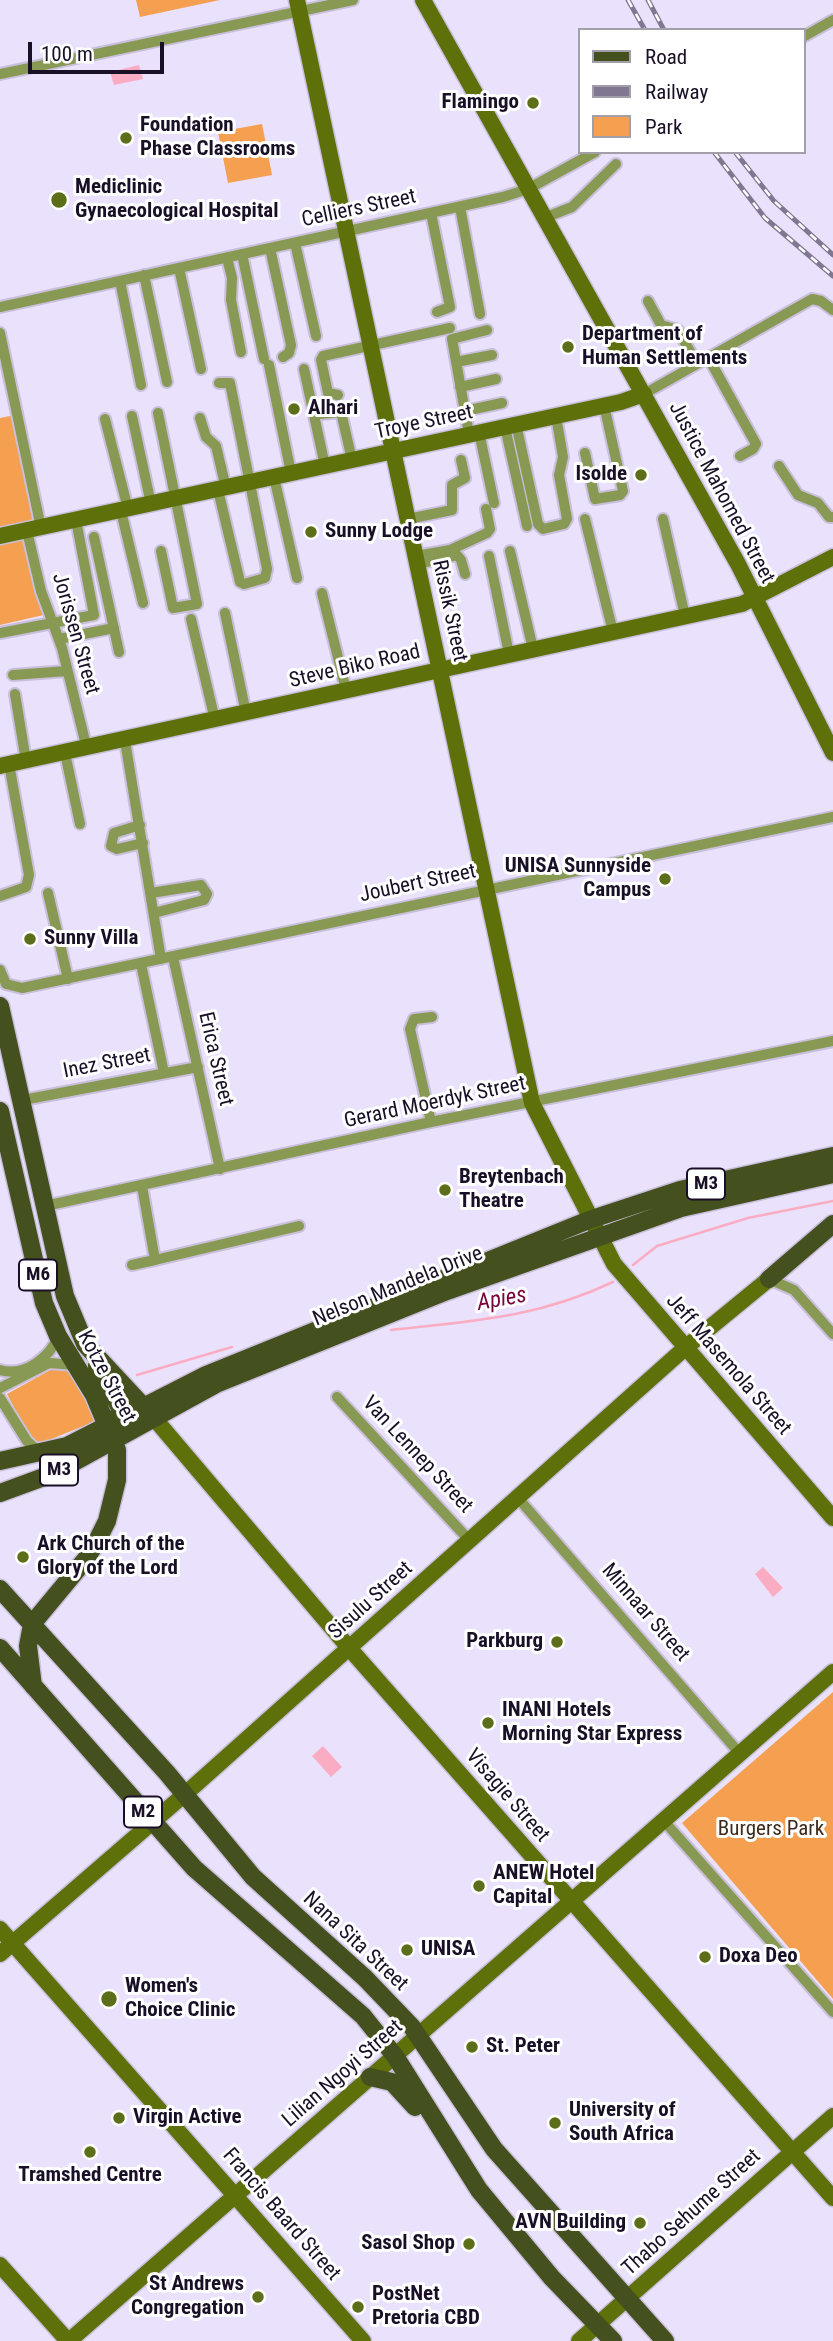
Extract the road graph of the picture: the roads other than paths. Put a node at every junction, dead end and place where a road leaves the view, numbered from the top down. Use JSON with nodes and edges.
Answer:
{"nodes":[{"id":1,"x":353,"y":0,"type":"edge"},
{"id":2,"x":423,"y":0,"type":"edge"},
{"id":3,"x":298,"y":6,"type":"edge"},
{"id":4,"x":833,"y":20,"type":"edge"},
{"id":5,"x":805,"y":36,"type":"edge"},
{"id":6,"x":0,"y":74,"type":"edge"},
{"id":7,"x":591,"y":154,"type":"edge"},
{"id":8,"x":616,"y":164,"type":"dead end"},
{"id":9,"x":528,"y":189,"type":"junction"},
{"id":10,"x":460,"y":207,"type":"junction"},
{"id":11,"x":431,"y":213,"type":"junction"},
{"id":12,"x":544,"y":218,"type":"junction"},
{"id":13,"x":347,"y":232,"type":"junction"},
{"id":14,"x":295,"y":243,"type":"junction"},
{"id":15,"x":270,"y":248,"type":"junction"},
{"id":16,"x":242,"y":254,"type":"junction"},
{"id":17,"x":227,"y":258,"type":"junction"},
{"id":18,"x":179,"y":268,"type":"junction"},
{"id":19,"x":147,"y":275,"type":"junction"},
{"id":20,"x":117,"y":281,"type":"junction"},
{"id":21,"x":648,"y":300,"type":"dead end"},
{"id":22,"x":0,"y":307,"type":"edge"},
{"id":23,"x":833,"y":310,"type":"edge"},
{"id":24,"x":437,"y":312,"type":"dead end"},
{"id":25,"x":480,"y":314,"type":"dead end"},
{"id":26,"x":450,"y":328,"type":"dead end"},
{"id":27,"x":487,"y":330,"type":"dead end"},
{"id":28,"x":0,"y":333,"type":"edge"},
{"id":29,"x":316,"y":336,"type":"dead end"},
{"id":30,"x":371,"y":343,"type":"junction"},
{"id":31,"x":242,"y":352,"type":"dead end"},
{"id":32,"x":492,"y":355,"type":"dead end"},
{"id":33,"x":283,"y":357,"type":"dead end"},
{"id":34,"x":708,"y":357,"type":"junction"},
{"id":35,"x":456,"y":362,"type":"junction"},
{"id":36,"x":696,"y":363,"type":"junction"},
{"id":37,"x":201,"y":369,"type":"dead end"},
{"id":38,"x":304,"y":369,"type":"dead end"},
{"id":39,"x":496,"y":379,"type":"dead end"},
{"id":40,"x":170,"y":380,"type":"dead end"},
{"id":41,"x":138,"y":382,"type":"dead end"},
{"id":42,"x":219,"y":383,"type":"dead end"},
{"id":43,"x":460,"y":387,"type":"junction"},
{"id":44,"x":6,"y":390,"type":"edge"},
{"id":45,"x":644,"y":394,"type":"junction"},
{"id":46,"x":338,"y":395,"type":"dead end"},
{"id":47,"x":502,"y":403,"type":"dead end"},
{"id":48,"x":604,"y":405,"type":"junction"},
{"id":49,"x":465,"y":411,"type":"junction"},
{"id":50,"x":158,"y":413,"type":"dead end"},
{"id":51,"x":320,"y":414,"type":"dead end"},
{"id":52,"x":556,"y":415,"type":"junction"},
{"id":53,"x":132,"y":416,"type":"dead end"},
{"id":54,"x":200,"y":418,"type":"dead end"},
{"id":55,"x":105,"y":419,"type":"dead end"},
{"id":56,"x":510,"y":425,"type":"junction"},
{"id":57,"x":474,"y":433,"type":"junction"},
{"id":58,"x":393,"y":451,"type":"junction"},
{"id":59,"x":584,"y":453,"type":"dead end"},
{"id":60,"x":740,"y":456,"type":"dead end"},
{"id":61,"x":352,"y":460,"type":"junction"},
{"id":62,"x":461,"y":460,"type":"dead end"},
{"id":63,"x":326,"y":466,"type":"junction"},
{"id":64,"x":779,"y":466,"type":"dead end"},
{"id":65,"x":282,"y":476,"type":"junction"},
{"id":66,"x":251,"y":482,"type":"junction"},
{"id":67,"x":222,"y":489,"type":"junction"},
{"id":68,"x":177,"y":499,"type":"junction"},
{"id":69,"x":151,"y":504,"type":"junction"},
{"id":70,"x":125,"y":510,"type":"junction"},
{"id":71,"x":833,"y":517,"type":"edge"},
{"id":72,"x":408,"y":519,"type":"junction"},
{"id":73,"x":585,"y":519,"type":"dead end"},
{"id":74,"x":663,"y":519,"type":"dead end"},
{"id":75,"x":76,"y":520,"type":"junction"},
{"id":76,"x":527,"y":526,"type":"dead end"},
{"id":77,"x":34,"y":529,"type":"junction"},
{"id":78,"x":0,"y":536,"type":"edge"},
{"id":79,"x":94,"y":537,"type":"dead end"},
{"id":80,"x":161,"y":551,"type":"dead end"},
{"id":81,"x":510,"y":551,"type":"dead end"},
{"id":82,"x":489,"y":556,"type":"dead end"},
{"id":83,"x":833,"y":557,"type":"edge"},
{"id":84,"x":416,"y":560,"type":"junction"},
{"id":85,"x":298,"y":562,"type":"dead end"},
{"id":86,"x":738,"y":564,"type":"junction"},
{"id":87,"x":464,"y":574,"type":"dead end"},
{"id":88,"x":296,"y":578,"type":"dead end"},
{"id":89,"x":793,"y":579,"type":"junction"},
{"id":90,"x":322,"y":593,"type":"dead end"},
{"id":91,"x":754,"y":600,"type":"junction"},
{"id":92,"x":143,"y":603,"type":"dead end"},
{"id":93,"x":226,"y":613,"type":"dead end"},
{"id":94,"x":685,"y":616,"type":"junction"},
{"id":95,"x":191,"y":619,"type":"dead end"},
{"id":96,"x":52,"y":624,"type":"junction"},
{"id":97,"x":114,"y":628,"type":"junction"},
{"id":98,"x":613,"y":632,"type":"junction"},
{"id":99,"x":0,"y":634,"type":"edge"},
{"id":100,"x":59,"y":639,"type":"junction"},
{"id":101,"x":533,"y":649,"type":"junction"},
{"id":102,"x":119,"y":652,"type":"dead end"},
{"id":103,"x":509,"y":654,"type":"junction"},
{"id":104,"x":440,"y":669,"type":"junction"},
{"id":105,"x":67,"y":671,"type":"junction"},
{"id":106,"x":13,"y":675,"type":"dead end"},
{"id":107,"x":346,"y":690,"type":"junction"},
{"id":108,"x":15,"y":694,"type":"dead end"},
{"id":109,"x":246,"y":713,"type":"junction"},
{"id":110,"x":215,"y":720,"type":"junction"},
{"id":111,"x":125,"y":741,"type":"junction"},
{"id":112,"x":87,"y":749,"type":"junction"},
{"id":113,"x":65,"y":753,"type":"junction"},
{"id":114,"x":833,"y":753,"type":"edge"},
{"id":115,"x":26,"y":761,"type":"junction"},
{"id":116,"x":5,"y":765,"type":"edge"},
{"id":117,"x":833,"y":817,"type":"edge"},
{"id":118,"x":80,"y":824,"type":"dead end"},
{"id":119,"x":140,"y":825,"type":"junction"},
{"id":120,"x":143,"y":843,"type":"junction"},
{"id":121,"x":486,"y":888,"type":"junction"},
{"id":122,"x":48,"y":893,"type":"dead end"},
{"id":123,"x":151,"y":893,"type":"junction"},
{"id":124,"x":0,"y":896,"type":"edge"},
{"id":125,"x":154,"y":913,"type":"junction"},
{"id":126,"x":167,"y":958,"type":"junction"},
{"id":127,"x":142,"y":964,"type":"junction"},
{"id":128,"x":0,"y":970,"type":"edge"},
{"id":129,"x":68,"y":979,"type":"junction"},
{"id":130,"x":0,"y":1006,"type":"edge"},
{"id":131,"x":432,"y":1017,"type":"dead end"},
{"id":132,"x":833,"y":1041,"type":"edge"},
{"id":133,"x":198,"y":1067,"type":"junction"},
{"id":134,"x":164,"y":1073,"type":"junction"},
{"id":135,"x":23,"y":1100,"type":"junction"},
{"id":136,"x":532,"y":1103,"type":"junction"},
{"id":137,"x":0,"y":1111,"type":"edge"},
{"id":138,"x":431,"y":1122,"type":"junction"},
{"id":139,"x":833,"y":1156,"type":"edge"},
{"id":140,"x":220,"y":1169,"type":"junction"},
{"id":141,"x":833,"y":1174,"type":"edge"},
{"id":142,"x":142,"y":1186,"type":"junction"},
{"id":143,"x":45,"y":1206,"type":"junction"},
{"id":144,"x":833,"y":1224,"type":"edge"},
{"id":145,"x":299,"y":1226,"type":"dead end"},
{"id":146,"x":593,"y":1228,"type":"junction"},
{"id":147,"x":155,"y":1260,"type":"junction"},
{"id":148,"x":132,"y":1265,"type":"dead end"},
{"id":149,"x":769,"y":1279,"type":"junction"},
{"id":150,"x":833,"y":1334,"type":"edge"},
{"id":151,"x":58,"y":1336,"type":"junction"},
{"id":152,"x":85,"y":1343,"type":"junction"},
{"id":153,"x":685,"y":1348,"type":"junction"},
{"id":154,"x":75,"y":1365,"type":"junction"},
{"id":155,"x":0,"y":1370,"type":"edge"},
{"id":156,"x":0,"y":1388,"type":"edge"},
{"id":157,"x":337,"y":1397,"type":"dead end"},
{"id":158,"x":0,"y":1398,"type":"edge"},
{"id":159,"x":149,"y":1412,"type":"junction"},
{"id":160,"x":115,"y":1428,"type":"junction"},
{"id":161,"x":18,"y":1429,"type":"junction"},
{"id":162,"x":39,"y":1452,"type":"junction"},
{"id":163,"x":4,"y":1460,"type":"edge"},
{"id":164,"x":0,"y":1493,"type":"edge"},
{"id":165,"x":518,"y":1498,"type":"junction"},
{"id":166,"x":833,"y":1518,"type":"edge"},
{"id":167,"x":469,"y":1540,"type":"junction"},
{"id":168,"x":3,"y":1591,"type":"edge"},
{"id":169,"x":32,"y":1624,"type":"junction"},
{"id":170,"x":0,"y":1648,"type":"edge"},
{"id":171,"x":350,"y":1648,"type":"junction"},
{"id":172,"x":833,"y":1672,"type":"edge"},
{"id":173,"x":33,"y":1686,"type":"junction"},
{"id":174,"x":741,"y":1755,"type":"junction"},
{"id":175,"x":185,"y":1794,"type":"junction"},
{"id":176,"x":664,"y":1821,"type":"junction"},
{"id":177,"x":152,"y":1823,"type":"junction"},
{"id":178,"x":571,"y":1900,"type":"junction"},
{"id":179,"x":0,"y":1928,"type":"edge"},
{"id":180,"x":13,"y":1943,"type":"junction"},
{"id":181,"x":0,"y":1954,"type":"edge"},
{"id":182,"x":833,"y":2012,"type":"edge"},
{"id":183,"x":419,"y":2036,"type":"junction"},
{"id":184,"x":395,"y":2056,"type":"junction"},
{"id":185,"x":370,"y":2077,"type":"junction"},
{"id":186,"x":833,"y":2116,"type":"edge"},
{"id":187,"x":792,"y":2152,"type":"junction"},
{"id":188,"x":479,"y":2190,"type":"junction"},
{"id":189,"x":234,"y":2194,"type":"junction"},
{"id":190,"x":833,"y":2198,"type":"edge"},
{"id":191,"x":0,"y":2265,"type":"edge"},
{"id":192,"x":628,"y":2298,"type":"junction"},
{"id":193,"x":598,"y":2324,"type":"junction"},
{"id":194,"x":68,"y":2341,"type":"edge"},
{"id":195,"x":363,"y":2341,"type":"edge"},
{"id":196,"x":579,"y":2341,"type":"edge"},
{"id":197,"x":613,"y":2341,"type":"edge"},
{"id":198,"x":665,"y":2341,"type":"edge"}],
"edges":[{"from":1,"to":3,"type":"street"},
{"from":2,"to":9,"type":"main road","name":"Justice Mahomed Street"},
{"from":3,"to":6,"type":"street"},
{"from":3,"to":13,"type":"main road","name":"Rissik Street"},
{"from":4,"to":5,"type":"street"},
{"from":7,"to":9,"type":"street","name":"Celliers Street"},
{"from":8,"to":12,"type":"street"},
{"from":9,"to":10,"type":"street","name":"Celliers Street"},
{"from":9,"to":12,"type":"main road","name":"Justice Mahomed Street"},
{"from":10,"to":11,"type":"street","name":"Celliers Street"},
{"from":10,"to":25,"type":"street"},
{"from":11,"to":13,"type":"street","name":"Celliers Street"},
{"from":11,"to":24,"type":"street"},
{"from":12,"to":45,"type":"main road","name":"Justice Mahomed Street"},
{"from":13,"to":14,"type":"street","name":"Celliers Street"},
{"from":13,"to":30,"type":"main road","name":"Rissik Street"},
{"from":14,"to":15,"type":"street","name":"Celliers Street"},
{"from":14,"to":29,"type":"street"},
{"from":15,"to":16,"type":"street","name":"Celliers Street"},
{"from":15,"to":33,"type":"street"},
{"from":16,"to":17,"type":"street","name":"Celliers Street"},
{"from":16,"to":65,"type":"street"},
{"from":17,"to":18,"type":"street","name":"Celliers Street"},
{"from":17,"to":31,"type":"street"},
{"from":18,"to":19,"type":"street","name":"Celliers Street"},
{"from":18,"to":37,"type":"street"},
{"from":19,"to":20,"type":"street","name":"Celliers Street"},
{"from":19,"to":40,"type":"street"},
{"from":20,"to":22,"type":"street","name":"Celliers Street"},
{"from":20,"to":41,"type":"street"},
{"from":21,"to":36,"type":"street"},
{"from":23,"to":34,"type":"street","name":"Troye Street"},
{"from":26,"to":30,"type":"street"},
{"from":27,"to":35,"type":"street"},
{"from":28,"to":44,"type":"street","name":"Jorissen Street"},
{"from":30,"to":46,"type":"street"},
{"from":30,"to":58,"type":"main road","name":"Rissik Street"},
{"from":32,"to":35,"type":"street"},
{"from":34,"to":36,"type":"street","name":"Troye Street"},
{"from":34,"to":60,"type":"street"},
{"from":35,"to":43,"type":"street"},
{"from":36,"to":45,"type":"street","name":"Troye Street"},
{"from":38,"to":63,"type":"street"},
{"from":39,"to":43,"type":"street"},
{"from":42,"to":66,"type":"street"},
{"from":43,"to":49,"type":"street"},
{"from":44,"to":77,"type":"street","name":"Jorissen Street"},
{"from":45,"to":48,"type":"main road","name":"Troye Street"},
{"from":45,"to":86,"type":"main road","name":"Justice Mahomed Street"},
{"from":47,"to":49,"type":"street"},
{"from":48,"to":52,"type":"main road","name":"Troye Street"},
{"from":48,"to":59,"type":"street"},
{"from":49,"to":57,"type":"street"},
{"from":50,"to":68,"type":"street"},
{"from":51,"to":61,"type":"street"},
{"from":52,"to":56,"type":"main road","name":"Troye Street"},
{"from":52,"to":56,"type":"street"},
{"from":53,"to":69,"type":"street"},
{"from":54,"to":67,"type":"street"},
{"from":55,"to":70,"type":"street"},
{"from":56,"to":57,"type":"main road","name":"Troye Street"},
{"from":56,"to":76,"type":"street"},
{"from":57,"to":58,"type":"main road","name":"Troye Street"},
{"from":57,"to":84,"type":"street"},
{"from":58,"to":61,"type":"main road","name":"Troye Street"},
{"from":58,"to":72,"type":"main road","name":"Rissik Street"},
{"from":61,"to":63,"type":"main road","name":"Troye Street"},
{"from":62,"to":72,"type":"street"},
{"from":63,"to":65,"type":"main road","name":"Troye Street"},
{"from":64,"to":71,"type":"street"},
{"from":65,"to":66,"type":"main road","name":"Troye Street"},
{"from":65,"to":85,"type":"street"},
{"from":65,"to":88,"type":"street"},
{"from":66,"to":67,"type":"main road","name":"Troye Street"},
{"from":66,"to":67,"type":"street"},
{"from":67,"to":68,"type":"main road","name":"Troye Street"},
{"from":68,"to":69,"type":"main road","name":"Troye Street"},
{"from":68,"to":80,"type":"street"},
{"from":69,"to":70,"type":"main road","name":"Troye Street"},
{"from":70,"to":75,"type":"main road","name":"Troye Street"},
{"from":70,"to":92,"type":"street"},
{"from":72,"to":84,"type":"main road","name":"Rissik Street"},
{"from":73,"to":98,"type":"street"},
{"from":74,"to":94,"type":"street"},
{"from":75,"to":77,"type":"main road","name":"Troye Street"},
{"from":75,"to":96,"type":"street"},
{"from":77,"to":78,"type":"main road","name":"Troye Street"},
{"from":77,"to":96,"type":"street","name":"Jorissen Street"},
{"from":79,"to":97,"type":"street"},
{"from":81,"to":101,"type":"street"},
{"from":82,"to":103,"type":"street"},
{"from":83,"to":89,"type":"main road","name":"Steve Biko Road"},
{"from":84,"to":87,"type":"street"},
{"from":84,"to":104,"type":"main road","name":"Rissik Street"},
{"from":86,"to":89,"type":"main road"},
{"from":86,"to":91,"type":"main road","name":"Justice Mahomed Street"},
{"from":89,"to":91,"type":"main road","name":"Steve Biko Road"},
{"from":90,"to":107,"type":"street"},
{"from":91,"to":94,"type":"main road","name":"Steve Biko Road"},
{"from":91,"to":114,"type":"main road","name":"Justice Mahomed Street"},
{"from":93,"to":109,"type":"street"},
{"from":94,"to":98,"type":"main road","name":"Steve Biko Road"},
{"from":95,"to":110,"type":"street"},
{"from":96,"to":99,"type":"street"},
{"from":96,"to":100,"type":"street","name":"Jorissen Street"},
{"from":97,"to":100,"type":"street"},
{"from":97,"to":102,"type":"street"},
{"from":98,"to":101,"type":"main road","name":"Steve Biko Road"},
{"from":100,"to":105,"type":"street","name":"Jorissen Street"},
{"from":101,"to":103,"type":"main road","name":"Steve Biko Road"},
{"from":103,"to":104,"type":"main road","name":"Steve Biko Road"},
{"from":104,"to":107,"type":"main road","name":"Steve Biko Road"},
{"from":104,"to":121,"type":"main road","name":"Rissik Street"},
{"from":105,"to":106,"type":"street"},
{"from":105,"to":112,"type":"street","name":"Jorissen Street"},
{"from":107,"to":109,"type":"main road","name":"Steve Biko Road"},
{"from":108,"to":115,"type":"street"},
{"from":109,"to":110,"type":"main road","name":"Steve Biko Road"},
{"from":110,"to":111,"type":"main road","name":"Steve Biko Road"},
{"from":111,"to":112,"type":"main road","name":"Steve Biko Road"},
{"from":111,"to":119,"type":"street","name":"Erica Street"},
{"from":112,"to":113,"type":"main road","name":"Steve Biko Road"},
{"from":113,"to":115,"type":"main road","name":"Steve Biko Road"},
{"from":113,"to":118,"type":"street"},
{"from":115,"to":116,"type":"main road","name":"Steve Biko Road"},
{"from":116,"to":124,"type":"street"},
{"from":117,"to":121,"type":"street","name":"Joubert Street"},
{"from":119,"to":120,"type":"street","name":"Erica Street"},
{"from":119,"to":120,"type":"street"},
{"from":120,"to":123,"type":"street","name":"Erica Street"},
{"from":121,"to":126,"type":"street","name":"Joubert Street"},
{"from":121,"to":136,"type":"main road","name":"Rissik Street"},
{"from":122,"to":129,"type":"street"},
{"from":123,"to":125,"type":"street","name":"Erica Street"},
{"from":123,"to":125,"type":"street"},
{"from":125,"to":126,"type":"street","name":"Erica Street"},
{"from":126,"to":127,"type":"street","name":"Joubert Street"},
{"from":126,"to":133,"type":"street","name":"Erica Street"},
{"from":127,"to":129,"type":"street","name":"Joubert Street"},
{"from":127,"to":134,"type":"street"},
{"from":128,"to":129,"type":"street","name":"Joubert Street"},
{"from":130,"to":135,"type":"main road","name":"Kotze Street","number":"M6"},
{"from":131,"to":138,"type":"street"},
{"from":132,"to":136,"type":"street","name":"Gerard Moerdyk Street"},
{"from":133,"to":134,"type":"street","name":"Inez Street"},
{"from":133,"to":140,"type":"street","name":"Erica Street"},
{"from":134,"to":135,"type":"street","name":"Inez Street"},
{"from":135,"to":143,"type":"main road","name":"Kotze Street","number":"M6"},
{"from":136,"to":138,"type":"street","name":"Gerard Moerdyk Street"},
{"from":136,"to":146,"type":"main road","name":"Rissik Street"},
{"from":137,"to":151,"type":"main road","name":"Kotze Street","number":"M6"},
{"from":138,"to":140,"type":"street","name":"Gerard Moerdyk Street"},
{"from":139,"to":146,"type":"main road","name":"Nelson Mandela Drive","number":"M3"},
{"from":140,"to":142,"type":"street","name":"Gerard Moerdyk Street"},
{"from":141,"to":146,"type":"main road","name":"Nelson Mandela Drive","number":"M3"},
{"from":142,"to":143,"type":"street","name":"Gerard Moerdyk Street"},
{"from":142,"to":147,"type":"street"},
{"from":143,"to":152,"type":"main road","name":"Kotze Street","number":"M6"},
{"from":144,"to":149,"type":"main road"},
{"from":145,"to":147,"type":"street"},
{"from":146,"to":153,"type":"main road","name":"Jeff Masemola Street"},
{"from":146,"to":159,"type":"main road","name":"Nelson Mandela Drive","number":"M3"},
{"from":147,"to":148,"type":"street"},
{"from":149,"to":150,"type":"street"},
{"from":149,"to":153,"type":"main road","name":"Sisulu Street"},
{"from":151,"to":154,"type":"main road","name":"Kotze Street","number":"M6"},
{"from":151,"to":155,"type":"street"},
{"from":152,"to":159,"type":"main road","name":"Kotze Street","number":"M6"},
{"from":152,"to":160,"type":"main road"},
{"from":153,"to":165,"type":"main road","name":"Sisulu Street"},
{"from":153,"to":166,"type":"main road","name":"Jeff Masemola Street"},
{"from":154,"to":156,"type":"street"},
{"from":154,"to":160,"type":"main road","name":"Kotze Street","number":"M6"},
{"from":157,"to":167,"type":"street","name":"Van Lennep Street"},
{"from":158,"to":161,"type":"street"},
{"from":159,"to":160,"type":"main road","name":"Nelson Mandela Drive","number":"M3"},
{"from":159,"to":171,"type":"main road","name":"Visagie Street"},
{"from":160,"to":162,"type":"main road","name":"Nelson Mandela Drive","number":"M3"},
{"from":160,"to":164,"type":"main road","name":"Nelson Mandela Drive","number":"M3"},
{"from":160,"to":169,"type":"main road","name":"Kotze Street","number":"M6"},
{"from":161,"to":162,"type":"street"},
{"from":161,"to":163,"type":"street"},
{"from":162,"to":163,"type":"main road","name":"Nelson Mandela Drive","number":"M3"},
{"from":165,"to":167,"type":"main road","name":"Sisulu Street"},
{"from":165,"to":174,"type":"street","name":"Minnaar Street"},
{"from":167,"to":171,"type":"main road","name":"Sisulu Street"},
{"from":168,"to":169,"type":"main road","name":"Nana Sita Street","number":"M2"},
{"from":169,"to":173,"type":"main road"},
{"from":169,"to":175,"type":"main road","name":"Nana Sita Street","number":"M2"},
{"from":170,"to":173,"type":"main road","number":"M2"},
{"from":171,"to":175,"type":"main road","name":"Sisulu Street"},
{"from":171,"to":178,"type":"main road","name":"Visagie Street"},
{"from":172,"to":174,"type":"main road","name":"Lilian Ngoyi Street"},
{"from":173,"to":177,"type":"main road","number":"M2"},
{"from":174,"to":176,"type":"main road","name":"Lilian Ngoyi Street"},
{"from":175,"to":177,"type":"main road","name":"Sisulu Street"},
{"from":175,"to":183,"type":"main road","name":"Nana Sita Street","number":"M2"},
{"from":176,"to":178,"type":"main road","name":"Lilian Ngoyi Street"},
{"from":176,"to":182,"type":"street"},
{"from":177,"to":180,"type":"main road","name":"Sisulu Street"},
{"from":177,"to":184,"type":"main road","number":"M2"},
{"from":178,"to":183,"type":"main road","name":"Lilian Ngoyi Street"},
{"from":178,"to":187,"type":"main road","name":"Visagie Street"},
{"from":179,"to":180,"type":"main road","name":"Francis Baard Street"},
{"from":180,"to":181,"type":"main road","name":"Sisulu Street"},
{"from":180,"to":189,"type":"main road","name":"Francis Baard Street"},
{"from":183,"to":184,"type":"main road","name":"Lilian Ngoyi Street"},
{"from":183,"to":192,"type":"main road","name":"Nana Sita Street","number":"M2"},
{"from":184,"to":185,"type":"main road","name":"Lilian Ngoyi Street"},
{"from":184,"to":188,"type":"main road","number":"M2"},
{"from":185,"to":188,"type":"main road"},
{"from":185,"to":189,"type":"main road","name":"Lilian Ngoyi Street"},
{"from":186,"to":187,"type":"main road","name":"Thabo Sehume Street"},
{"from":187,"to":190,"type":"main road","name":"Visagie Street"},
{"from":187,"to":192,"type":"main road","name":"Thabo Sehume Street"},
{"from":188,"to":193,"type":"main road","number":"M2"},
{"from":189,"to":194,"type":"main road","name":"Lilian Ngoyi Street"},
{"from":189,"to":195,"type":"main road","name":"Francis Baard Street"},
{"from":191,"to":194,"type":"main road"},
{"from":192,"to":193,"type":"main road","name":"Thabo Sehume Street"},
{"from":192,"to":198,"type":"main road","name":"Nana Sita Street","number":"M2"},
{"from":193,"to":196,"type":"main road","name":"Thabo Sehume Street"},
{"from":193,"to":197,"type":"main road","number":"M2"}]}
